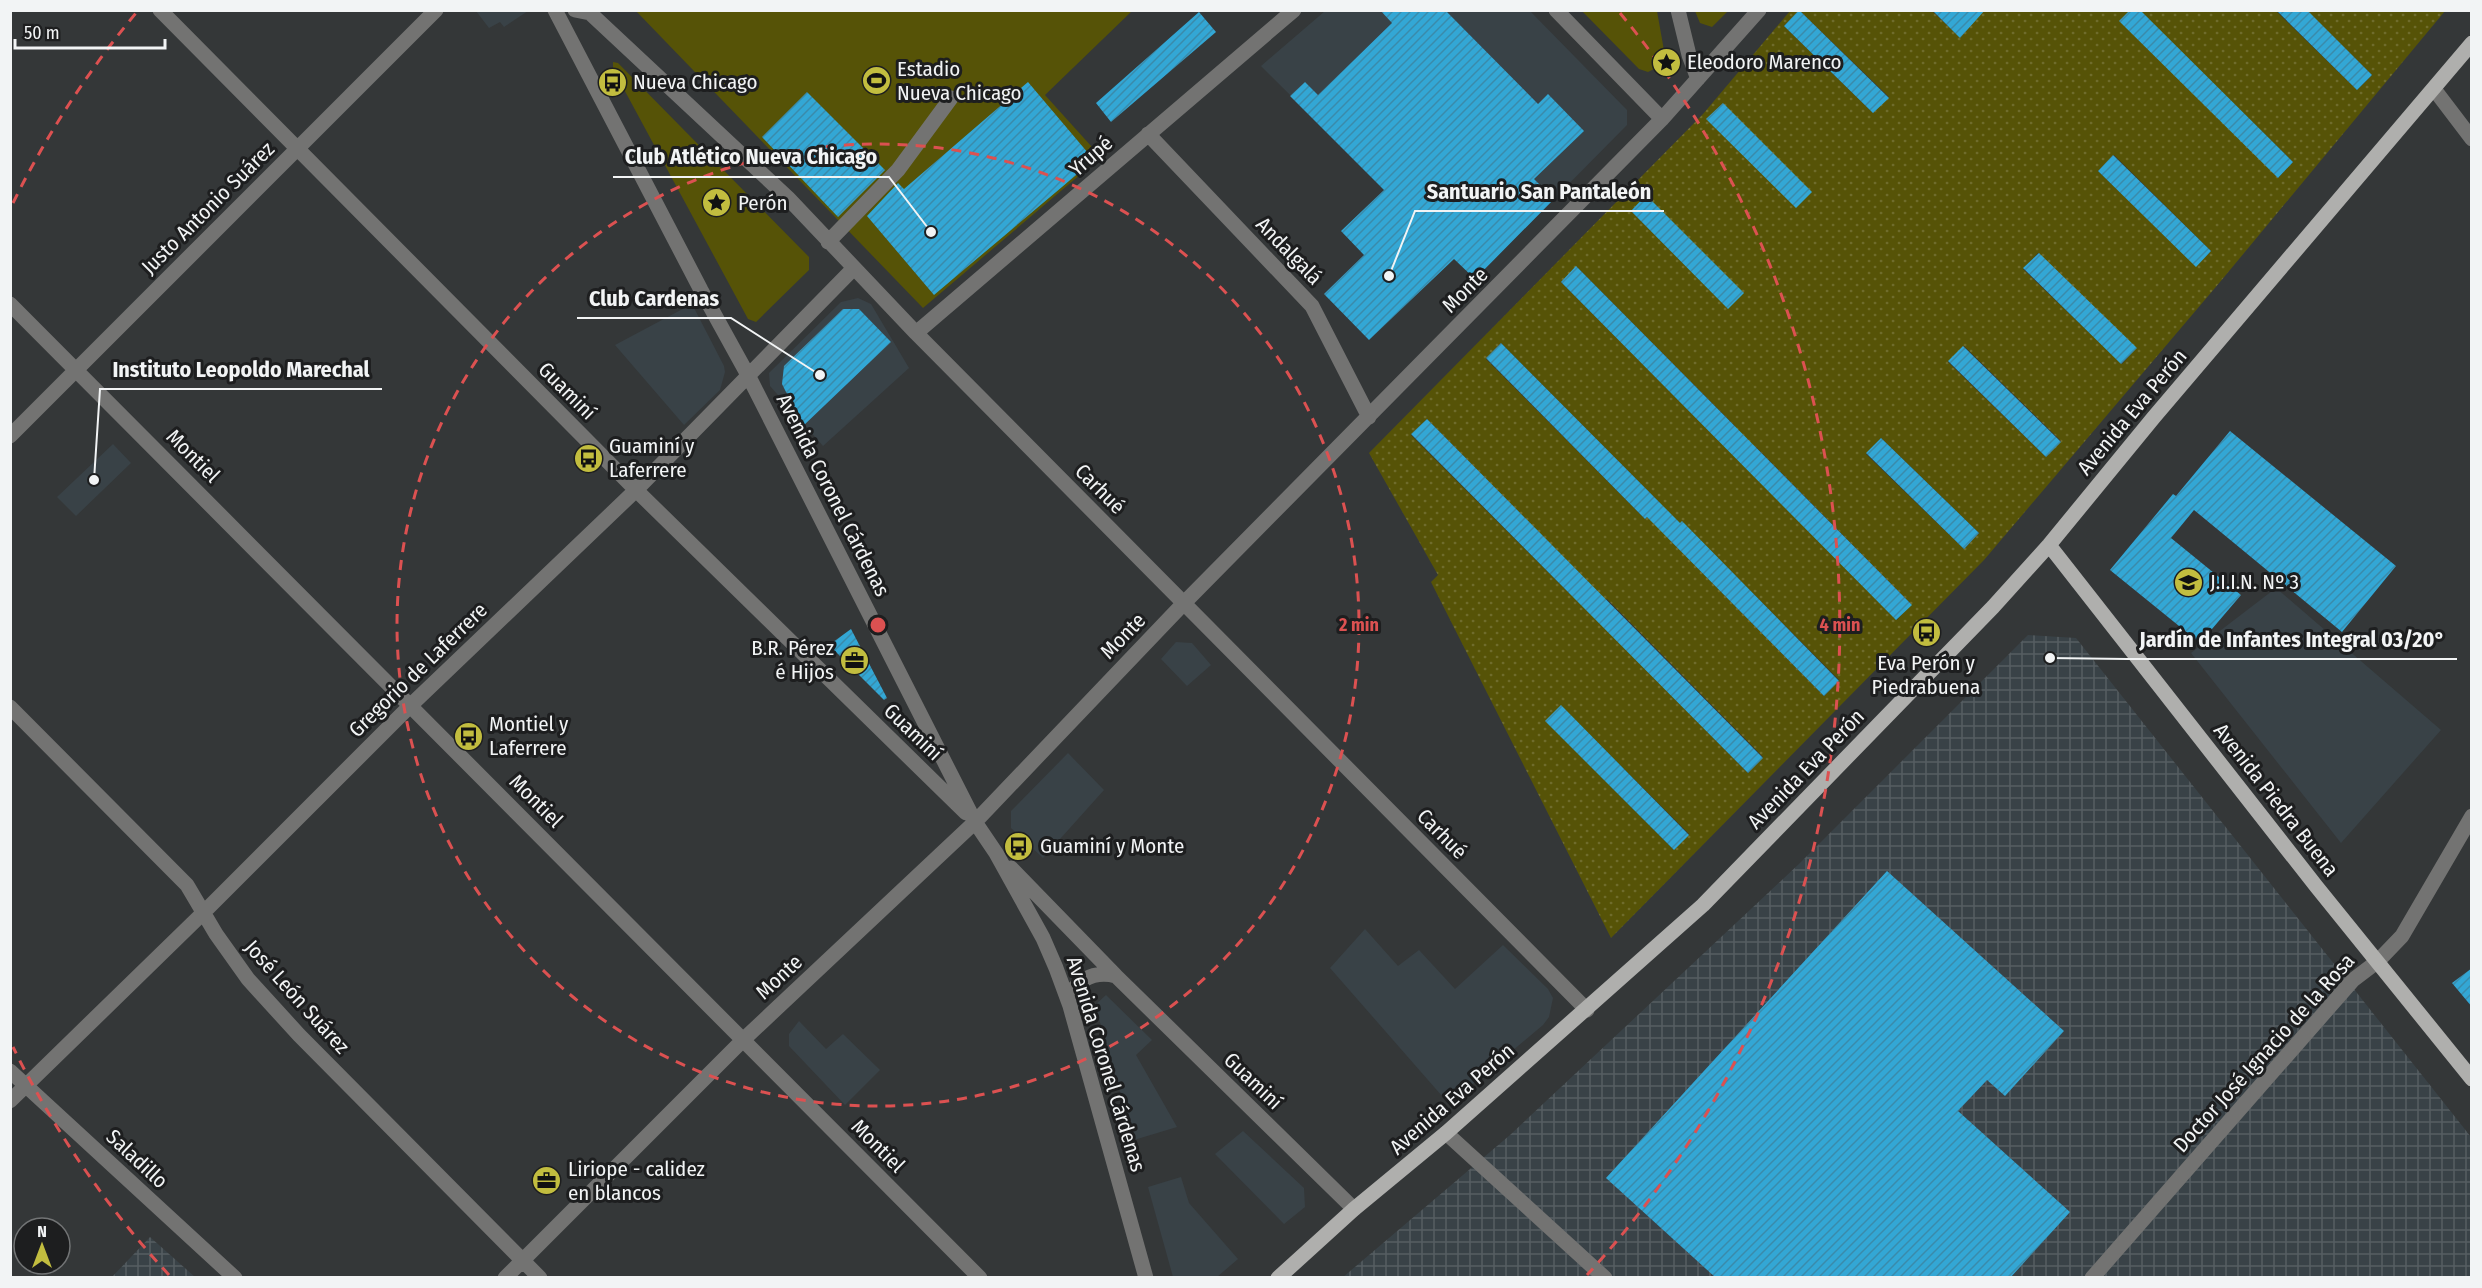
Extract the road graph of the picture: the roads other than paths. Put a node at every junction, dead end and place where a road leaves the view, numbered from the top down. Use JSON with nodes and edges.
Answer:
{"nodes":[{"id":1,"x":160,"y":10,"type":"edge"},
{"id":2,"x":435,"y":10,"type":"edge"},
{"id":3,"x":555,"y":10,"type":"edge"},
{"id":4,"x":575,"y":10,"type":"edge"},
{"id":5,"x":1294,"y":10,"type":"edge"},
{"id":6,"x":1556,"y":10,"type":"edge"},
{"id":7,"x":1678,"y":10,"type":"edge"},
{"id":8,"x":1759,"y":10,"type":"edge"},
{"id":9,"x":2472,"y":42,"type":"edge"},
{"id":10,"x":1698,"y":79,"type":"junction"},
{"id":11,"x":2434,"y":88,"type":"junction"},
{"id":12,"x":951,"y":98,"type":"dead end"},
{"id":13,"x":1662,"y":119,"type":"junction"},
{"id":14,"x":1148,"y":134,"type":"junction"},
{"id":15,"x":2472,"y":139,"type":"edge"},
{"id":16,"x":296,"y":149,"type":"junction"},
{"id":17,"x":828,"y":242,"type":"junction"},
{"id":18,"x":853,"y":269,"type":"junction"},
{"id":19,"x":10,"y":304,"type":"edge"},
{"id":20,"x":916,"y":333,"type":"junction"},
{"id":21,"x":77,"y":370,"type":"junction"},
{"id":22,"x":749,"y":377,"type":"junction"},
{"id":23,"x":1369,"y":417,"type":"junction"},
{"id":24,"x":10,"y":436,"type":"edge"},
{"id":25,"x":636,"y":490,"type":"junction"},
{"id":26,"x":2049,"y":545,"type":"junction"},
{"id":27,"x":1184,"y":603,"type":"junction"},
{"id":28,"x":411,"y":705,"type":"junction"},
{"id":29,"x":10,"y":707,"type":"edge"},
{"id":30,"x":2472,"y":816,"type":"edge"},
{"id":31,"x":975,"y":822,"type":"junction"},
{"id":32,"x":2466,"y":843,"type":"edge"},
{"id":33,"x":996,"y":853,"type":"junction"},
{"id":34,"x":203,"y":913,"type":"junction"},
{"id":35,"x":2378,"y":961,"type":"junction"},
{"id":36,"x":1116,"y":976,"type":"junction"},
{"id":37,"x":1070,"y":1006,"type":"junction"},
{"id":38,"x":1587,"y":1010,"type":"junction"},
{"id":39,"x":743,"y":1040,"type":"junction"},
{"id":40,"x":10,"y":1071,"type":"edge"},
{"id":41,"x":2472,"y":1078,"type":"edge"},
{"id":42,"x":26,"y":1085,"type":"junction"},
{"id":43,"x":10,"y":1101,"type":"edge"},
{"id":44,"x":1446,"y":1133,"type":"junction"},
{"id":45,"x":1354,"y":1209,"type":"junction"},
{"id":46,"x":523,"y":1260,"type":"junction"},
{"id":47,"x":235,"y":1278,"type":"edge"},
{"id":48,"x":505,"y":1278,"type":"edge"},
{"id":49,"x":540,"y":1278,"type":"edge"},
{"id":50,"x":980,"y":1278,"type":"edge"},
{"id":51,"x":1146,"y":1278,"type":"edge"},
{"id":52,"x":1278,"y":1278,"type":"edge"},
{"id":53,"x":1605,"y":1278,"type":"edge"},
{"id":54,"x":2092,"y":1278,"type":"edge"}],
"edges":[{"from":1,"to":16,"type":"street","name":"Guaminí"},
{"from":2,"to":16,"type":"street","name":"Justo Antonio Suárez"},
{"from":3,"to":22,"type":"street","name":"Avenida Coronel Cárdenas"},
{"from":4,"to":17,"type":"street","name":"Carhué"},
{"from":5,"to":14,"type":"street","name":"Yrupé"},
{"from":6,"to":13,"type":"street"},
{"from":7,"to":10,"type":"street"},
{"from":8,"to":10,"type":"street","name":"Monte"},
{"from":9,"to":11,"type":"main road","name":"Avenida Eva Perón"},
{"from":10,"to":13,"type":"street","name":"Monte"},
{"from":11,"to":15,"type":"street"},
{"from":11,"to":26,"type":"main road","name":"Avenida Eva Perón"},
{"from":12,"to":17,"type":"street"},
{"from":13,"to":23,"type":"street","name":"Monte"},
{"from":14,"to":20,"type":"street","name":"Yrupé"},
{"from":14,"to":23,"type":"street","name":"Andalgalá"},
{"from":16,"to":21,"type":"street","name":"Justo Antonio Suárez"},
{"from":16,"to":25,"type":"street","name":"Guaminí"},
{"from":17,"to":18,"type":"street","name":"Carhué"},
{"from":18,"to":20,"type":"street","name":"Carhué"},
{"from":18,"to":22,"type":"street","name":"Gregorio de Laferrere"},
{"from":19,"to":21,"type":"street","name":"Montiel"},
{"from":20,"to":27,"type":"street","name":"Carhué"},
{"from":21,"to":24,"type":"street","name":"Justo Antonio Suárez"},
{"from":21,"to":28,"type":"street","name":"Montiel"},
{"from":22,"to":25,"type":"street","name":"Gregorio de Laferrere"},
{"from":22,"to":31,"type":"street","name":"Avenida Coronel Cárdenas"},
{"from":23,"to":27,"type":"street","name":"Monte"},
{"from":25,"to":28,"type":"street","name":"Gregorio de Laferrere"},
{"from":25,"to":31,"type":"street","name":"Guaminí"},
{"from":26,"to":35,"type":"main road","name":"Avenida Piedra Buena"},
{"from":26,"to":38,"type":"main road","name":"Avenida Eva Perón"},
{"from":27,"to":31,"type":"street","name":"Monte"},
{"from":27,"to":38,"type":"street","name":"Carhué"},
{"from":28,"to":34,"type":"street","name":"Gregorio de Laferrere"},
{"from":28,"to":39,"type":"street","name":"Montiel"},
{"from":29,"to":34,"type":"street","name":"José León Suárez"},
{"from":30,"to":32,"type":"street","name":"Doctor José Ignacio de la Rosa"},
{"from":31,"to":33,"type":"street","name":"Avenida Coronel Cárdenas"},
{"from":31,"to":39,"type":"street","name":"Monte"},
{"from":32,"to":35,"type":"street","name":"Doctor José Ignacio de la Rosa"},
{"from":33,"to":36,"type":"street","name":"Guaminí"},
{"from":33,"to":37,"type":"street","name":"Avenida Coronel Cárdenas"},
{"from":34,"to":42,"type":"street","name":"Gregorio de Laferrere"},
{"from":34,"to":46,"type":"street","name":"José León Suárez"},
{"from":35,"to":41,"type":"main road","name":"Avenida Piedra Buena"},
{"from":35,"to":54,"type":"street","name":"Doctor José Ignacio de la Rosa"},
{"from":36,"to":37,"type":"street"},
{"from":36,"to":45,"type":"street","name":"Guaminí"},
{"from":37,"to":51,"type":"street","name":"Avenida Coronel Cárdenas"},
{"from":38,"to":44,"type":"main road","name":"Avenida Eva Perón"},
{"from":39,"to":46,"type":"street","name":"Monte"},
{"from":39,"to":50,"type":"street","name":"Montiel"},
{"from":40,"to":42,"type":"street","name":"Saladillo"},
{"from":42,"to":43,"type":"street","name":"Gregorio de Laferrere"},
{"from":42,"to":47,"type":"street","name":"Saladillo"},
{"from":44,"to":45,"type":"main road","name":"Avenida Eva Perón"},
{"from":44,"to":53,"type":"street"},
{"from":45,"to":52,"type":"main road","name":"Avenida Eva Perón"},
{"from":46,"to":48,"type":"street","name":"Monte"},
{"from":46,"to":49,"type":"street","name":"José León Suárez"}]}
